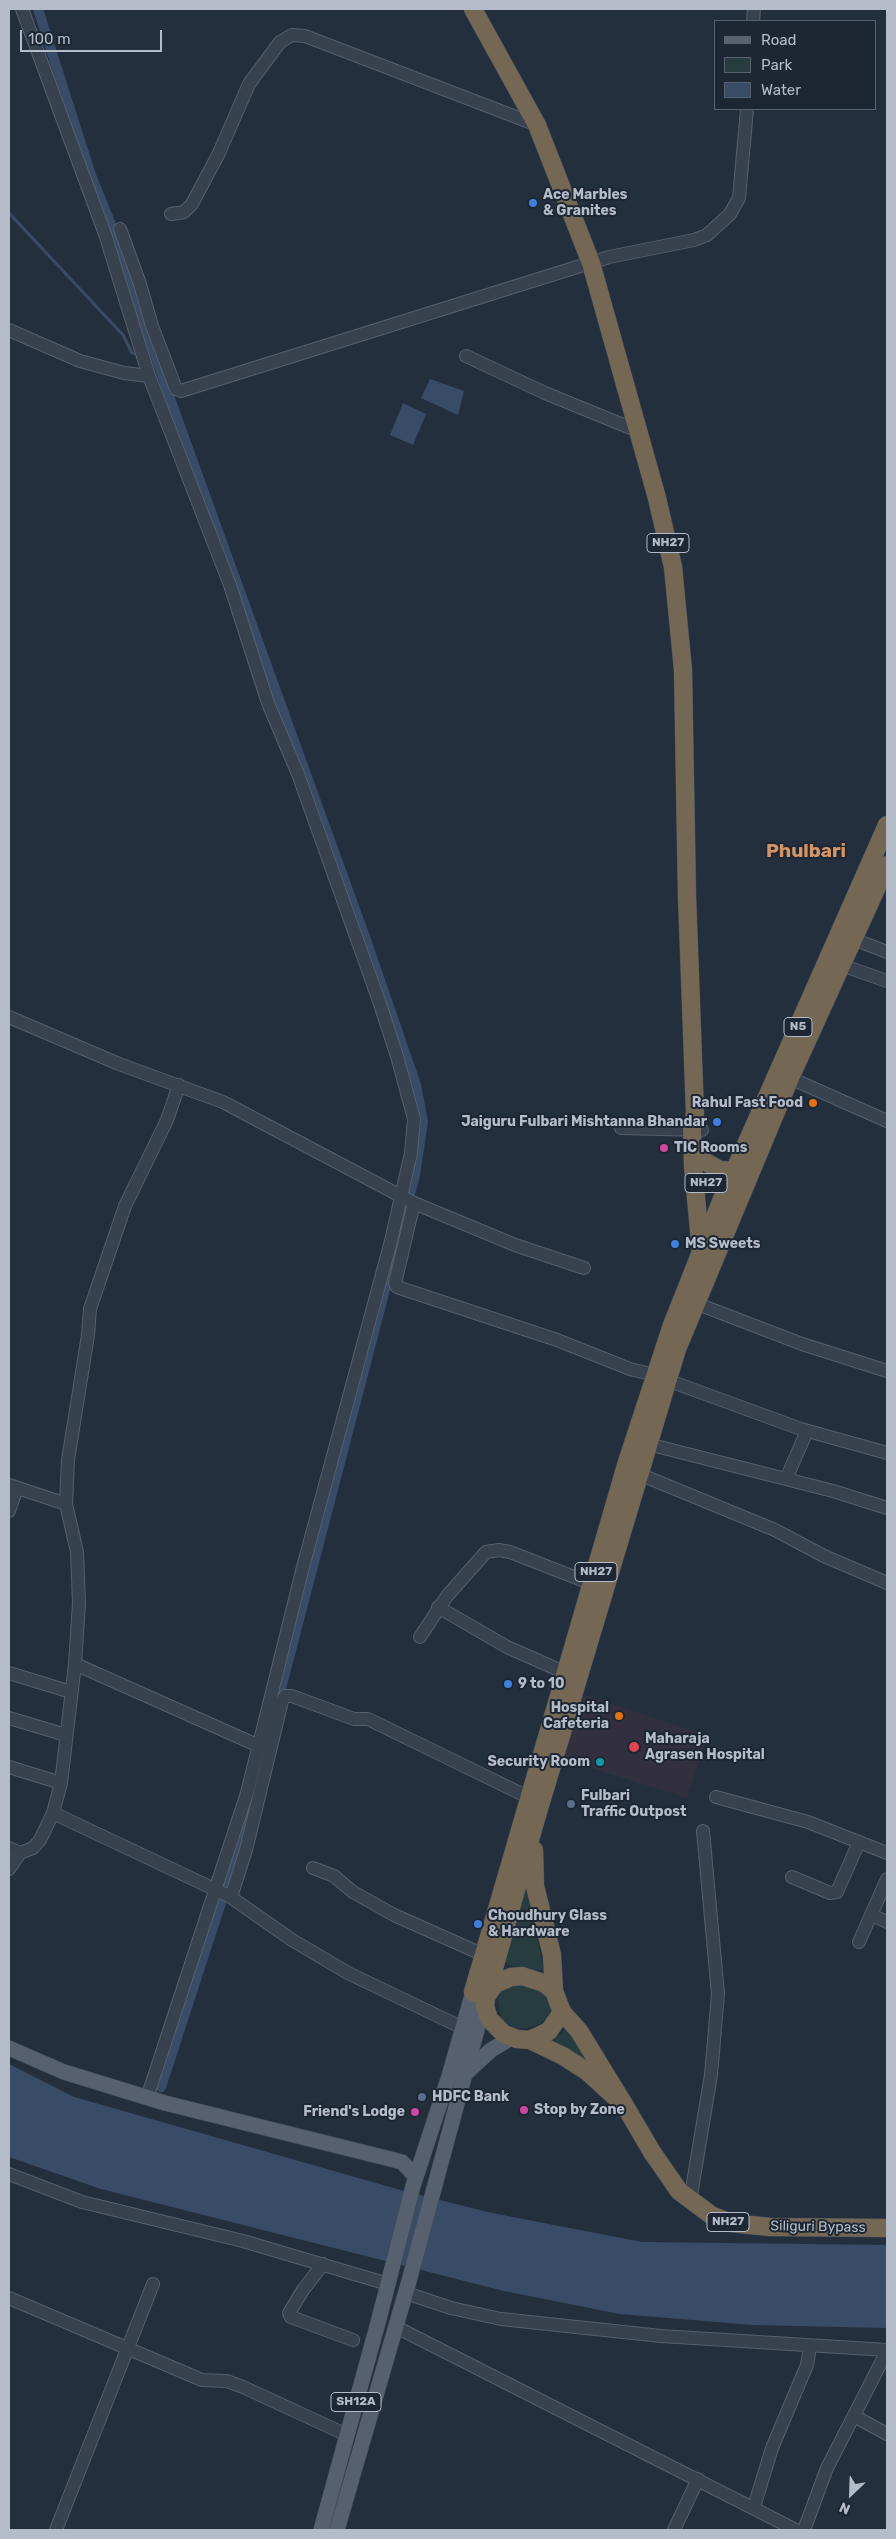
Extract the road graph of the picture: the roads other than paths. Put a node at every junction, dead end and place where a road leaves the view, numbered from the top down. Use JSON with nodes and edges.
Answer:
{"nodes":[{"id":1,"x":22,"y":9,"type":"edge"},
{"id":2,"x":479,"y":12,"type":"edge"},
{"id":3,"x":747,"y":110,"type":"edge"},
{"id":4,"x":537,"y":125,"type":"junction"},
{"id":5,"x":171,"y":214,"type":"dead end"},
{"id":6,"x":120,"y":229,"type":"dead end"},
{"id":7,"x":591,"y":263,"type":"junction"},
{"id":8,"x":152,"y":326,"type":"junction"},
{"id":9,"x":9,"y":330,"type":"edge"},
{"id":10,"x":136,"y":332,"type":"junction"},
{"id":11,"x":466,"y":356,"type":"dead end"},
{"id":12,"x":150,"y":376,"type":"junction"},
{"id":13,"x":638,"y":431,"type":"junction"},
{"id":14,"x":886,"y":833,"type":"edge"},
{"id":15,"x":887,"y":865,"type":"edge"},
{"id":16,"x":852,"y":939,"type":"junction"},
{"id":17,"x":887,"y":952,"type":"edge"},
{"id":18,"x":841,"y":965,"type":"junction"},
{"id":19,"x":887,"y":981,"type":"edge"},
{"id":20,"x":9,"y":1017,"type":"edge"},
{"id":21,"x":790,"y":1078,"type":"junction"},
{"id":22,"x":180,"y":1085,"type":"junction"},
{"id":23,"x":887,"y":1121,"type":"edge"},
{"id":24,"x":696,"y":1124,"type":"junction"},
{"id":25,"x":621,"y":1128,"type":"dead end"},
{"id":26,"x":704,"y":1161,"type":"junction"},
{"id":27,"x":734,"y":1170,"type":"junction"},
{"id":28,"x":401,"y":1197,"type":"junction"},
{"id":29,"x":414,"y":1203,"type":"junction"},
{"id":30,"x":710,"y":1229,"type":"junction"},
{"id":31,"x":709,"y":1252,"type":"junction"},
{"id":32,"x":584,"y":1268,"type":"dead end"},
{"id":33,"x":695,"y":1303,"type":"junction"},
{"id":34,"x":887,"y":1370,"type":"edge"},
{"id":35,"x":661,"y":1378,"type":"junction"},
{"id":36,"x":807,"y":1431,"type":"junction"},
{"id":37,"x":648,"y":1444,"type":"junction"},
{"id":38,"x":887,"y":1453,"type":"edge"},
{"id":39,"x":639,"y":1474,"type":"junction"},
{"id":40,"x":786,"y":1479,"type":"junction"},
{"id":41,"x":13,"y":1486,"type":"edge"},
{"id":42,"x":66,"y":1504,"type":"junction"},
{"id":43,"x":887,"y":1508,"type":"edge"},
{"id":44,"x":9,"y":1511,"type":"edge"},
{"id":45,"x":887,"y":1583,"type":"edge"},
{"id":46,"x":592,"y":1584,"type":"junction"},
{"id":47,"x":438,"y":1607,"type":"junction"},
{"id":48,"x":420,"y":1637,"type":"dead end"},
{"id":49,"x":75,"y":1664,"type":"junction"},
{"id":50,"x":9,"y":1673,"type":"edge"},
{"id":51,"x":566,"y":1673,"type":"junction"},
{"id":52,"x":71,"y":1692,"type":"junction"},
{"id":53,"x":9,"y":1718,"type":"edge"},
{"id":54,"x":66,"y":1735,"type":"junction"},
{"id":55,"x":259,"y":1746,"type":"junction"},
{"id":56,"x":9,"y":1767,"type":"edge"},
{"id":57,"x":62,"y":1783,"type":"junction"},
{"id":58,"x":716,"y":1797,"type":"dead end"},
{"id":59,"x":530,"y":1798,"type":"junction"},
{"id":60,"x":53,"y":1814,"type":"junction"},
{"id":61,"x":535,"y":1822,"type":"junction"},
{"id":62,"x":704,"y":1830,"type":"dead end"},
{"id":63,"x":859,"y":1842,"type":"junction"},
{"id":64,"x":14,"y":1850,"type":"edge"},
{"id":65,"x":887,"y":1853,"type":"edge"},
{"id":66,"x":313,"y":1868,"type":"dead end"},
{"id":67,"x":9,"y":1869,"type":"edge"},
{"id":68,"x":792,"y":1877,"type":"dead end"},
{"id":69,"x":887,"y":1879,"type":"edge"},
{"id":70,"x":224,"y":1894,"type":"junction"},
{"id":71,"x":872,"y":1915,"type":"junction"},
{"id":72,"x":887,"y":1922,"type":"edge"},
{"id":73,"x":859,"y":1942,"type":"dead end"},
{"id":74,"x":484,"y":1954,"type":"junction"},
{"id":75,"x":554,"y":1990,"type":"junction"},
{"id":76,"x":479,"y":1994,"type":"junction"},
{"id":77,"x":562,"y":2012,"type":"junction"},
{"id":78,"x":463,"y":2028,"type":"junction"},
{"id":79,"x":511,"y":2038,"type":"junction"},
{"id":80,"x":530,"y":2040,"type":"junction"},
{"id":81,"x":9,"y":2048,"type":"edge"},
{"id":82,"x":464,"y":2075,"type":"junction"},
{"id":83,"x":147,"y":2098,"type":"junction"},
{"id":84,"x":625,"y":2106,"type":"junction"},
{"id":85,"x":423,"y":2152,"type":"junction"},
{"id":86,"x":402,"y":2162,"type":"junction"},
{"id":87,"x":9,"y":2174,"type":"edge"},
{"id":88,"x":414,"y":2182,"type":"junction"},
{"id":89,"x":690,"y":2201,"type":"junction"},
{"id":90,"x":887,"y":2228,"type":"edge"},
{"id":91,"x":323,"y":2264,"type":"junction"},
{"id":92,"x":390,"y":2279,"type":"junction"},
{"id":93,"x":154,"y":2284,"type":"dead end"},
{"id":94,"x":407,"y":2287,"type":"junction"},
{"id":95,"x":9,"y":2298,"type":"edge"},
{"id":96,"x":396,"y":2327,"type":"junction"},
{"id":97,"x":353,"y":2340,"type":"dead end"},
{"id":98,"x":810,"y":2347,"type":"junction"},
{"id":99,"x":128,"y":2349,"type":"junction"},
{"id":100,"x":887,"y":2350,"type":"edge"},
{"id":101,"x":854,"y":2416,"type":"junction"},
{"id":102,"x":887,"y":2434,"type":"edge"},
{"id":103,"x":347,"y":2435,"type":"junction"},
{"id":104,"x":698,"y":2479,"type":"junction"},
{"id":105,"x":754,"y":2507,"type":"junction"},
{"id":106,"x":56,"y":2530,"type":"edge"},
{"id":107,"x":320,"y":2530,"type":"edge"},
{"id":108,"x":336,"y":2530,"type":"edge"},
{"id":109,"x":674,"y":2530,"type":"edge"},
{"id":110,"x":796,"y":2530,"type":"edge"},
{"id":111,"x":804,"y":2530,"type":"edge"}],
"edges":[{"from":1,"to":10,"type":"street"},
{"from":2,"to":4,"type":"highway","number":"NH27"},
{"from":3,"to":7,"type":"street"},
{"from":4,"to":5,"type":"street"},
{"from":4,"to":7,"type":"highway","number":"NH27"},
{"from":6,"to":8,"type":"street"},
{"from":7,"to":8,"type":"street"},
{"from":7,"to":13,"type":"highway","number":"NH27"},
{"from":8,"to":10,"type":"street"},
{"from":9,"to":12,"type":"street"},
{"from":10,"to":12,"type":"street"},
{"from":11,"to":13,"type":"street"},
{"from":12,"to":28,"type":"street"},
{"from":13,"to":24,"type":"highway","number":"NH27"},
{"from":14,"to":27,"type":"highway","number":"N5"},
{"from":15,"to":16,"type":"highway","number":"N5"},
{"from":16,"to":17,"type":"street"},
{"from":16,"to":18,"type":"highway","number":"N5"},
{"from":18,"to":19,"type":"street"},
{"from":18,"to":21,"type":"highway","number":"N5"},
{"from":20,"to":22,"type":"street"},
{"from":21,"to":23,"type":"street"},
{"from":21,"to":31,"type":"highway","number":"N5"},
{"from":22,"to":28,"type":"street"},
{"from":22,"to":42,"type":"street"},
{"from":24,"to":25,"type":"street"},
{"from":24,"to":26,"type":"highway","number":"NH27"},
{"from":24,"to":31,"type":"highway","number":"NH27"},
{"from":26,"to":27,"type":"highway"},
{"from":26,"to":30,"type":"highway","number":"NH27"},
{"from":27,"to":30,"type":"highway","number":"N5"},
{"from":28,"to":29,"type":"street"},
{"from":28,"to":55,"type":"street"},
{"from":29,"to":32,"type":"street"},
{"from":29,"to":35,"type":"street"},
{"from":30,"to":31,"type":"highway","number":"NH27"},
{"from":31,"to":33,"type":"highway","number":"NH27"},
{"from":31,"to":35,"type":"highway","number":"NH27"},
{"from":33,"to":34,"type":"street"},
{"from":33,"to":35,"type":"highway","number":"NH27"},
{"from":35,"to":36,"type":"street"},
{"from":35,"to":37,"type":"highway","number":"NH27"},
{"from":35,"to":46,"type":"highway","number":"NH27"},
{"from":36,"to":38,"type":"street"},
{"from":36,"to":40,"type":"street"},
{"from":37,"to":39,"type":"highway","number":"NH27"},
{"from":37,"to":40,"type":"street"},
{"from":39,"to":45,"type":"street"},
{"from":39,"to":61,"type":"highway","number":"NH27"},
{"from":40,"to":43,"type":"street"},
{"from":41,"to":42,"type":"street"},
{"from":41,"to":44,"type":"street"},
{"from":42,"to":49,"type":"street"},
{"from":46,"to":47,"type":"street"},
{"from":46,"to":51,"type":"highway","number":"NH27"},
{"from":47,"to":48,"type":"street"},
{"from":47,"to":51,"type":"street"},
{"from":49,"to":52,"type":"street"},
{"from":49,"to":55,"type":"street"},
{"from":50,"to":52,"type":"street"},
{"from":51,"to":59,"type":"highway","number":"NH27"},
{"from":52,"to":54,"type":"street"},
{"from":53,"to":54,"type":"street"},
{"from":54,"to":57,"type":"street"},
{"from":55,"to":70,"type":"street"},
{"from":56,"to":57,"type":"street"},
{"from":57,"to":60,"type":"street"},
{"from":58,"to":63,"type":"street"},
{"from":59,"to":70,"type":"street"},
{"from":59,"to":74,"type":"highway","number":"NH27"},
{"from":60,"to":64,"type":"street"},
{"from":60,"to":70,"type":"street"},
{"from":61,"to":75,"type":"highway","number":"NH27"},
{"from":61,"to":76,"type":"highway","number":"NH27"},
{"from":62,"to":89,"type":"street"},
{"from":63,"to":65,"type":"street"},
{"from":63,"to":68,"type":"street"},
{"from":64,"to":67,"type":"street"},
{"from":66,"to":74,"type":"street"},
{"from":69,"to":71,"type":"street"},
{"from":70,"to":78,"type":"street"},
{"from":70,"to":83,"type":"street"},
{"from":71,"to":72,"type":"street"},
{"from":71,"to":73,"type":"street"},
{"from":74,"to":76,"type":"highway","number":"NH27"},
{"from":75,"to":76,"type":"highway"},
{"from":75,"to":77,"type":"highway","number":"NH27"},
{"from":76,"to":78,"type":"main road","number":"SH12A"},
{"from":76,"to":79,"type":"highway","number":"NH27"},
{"from":76,"to":82,"type":"main road","number":"SH12A"},
{"from":77,"to":80,"type":"highway"},
{"from":77,"to":84,"type":"highway","number":"NH27"},
{"from":78,"to":85,"type":"main road","number":"SH12A"},
{"from":79,"to":80,"type":"highway","number":"NH27"},
{"from":79,"to":82,"type":"main road"},
{"from":80,"to":84,"type":"highway","number":"NH27"},
{"from":81,"to":83,"type":"main road"},
{"from":82,"to":94,"type":"main road","number":"SH12A"},
{"from":83,"to":86,"type":"main road"},
{"from":84,"to":89,"type":"highway","name":"Siliguri Bypass","number":"NH27"},
{"from":85,"to":86,"type":"main road"},
{"from":85,"to":88,"type":"main road","number":"SH12A"},
{"from":86,"to":88,"type":"main road"},
{"from":87,"to":91,"type":"street"},
{"from":88,"to":92,"type":"main road","number":"SH12A"},
{"from":89,"to":90,"type":"highway","name":"Siliguri Bypass","number":"NH27"},
{"from":91,"to":92,"type":"street"},
{"from":91,"to":97,"type":"street"},
{"from":92,"to":103,"type":"main road","number":"SH12A"},
{"from":93,"to":99,"type":"street"},
{"from":94,"to":96,"type":"main road","number":"SH12A"},
{"from":94,"to":98,"type":"street"},
{"from":95,"to":99,"type":"street"},
{"from":96,"to":104,"type":"street"},
{"from":96,"to":108,"type":"main road","number":"SH12A"},
{"from":98,"to":100,"type":"street"},
{"from":98,"to":105,"type":"street"},
{"from":99,"to":103,"type":"street"},
{"from":99,"to":106,"type":"street"},
{"from":100,"to":101,"type":"street"},
{"from":101,"to":102,"type":"street"},
{"from":101,"to":111,"type":"street"},
{"from":103,"to":107,"type":"main road","number":"SH12A"},
{"from":104,"to":105,"type":"street"},
{"from":104,"to":109,"type":"street"},
{"from":105,"to":110,"type":"street"}]}
